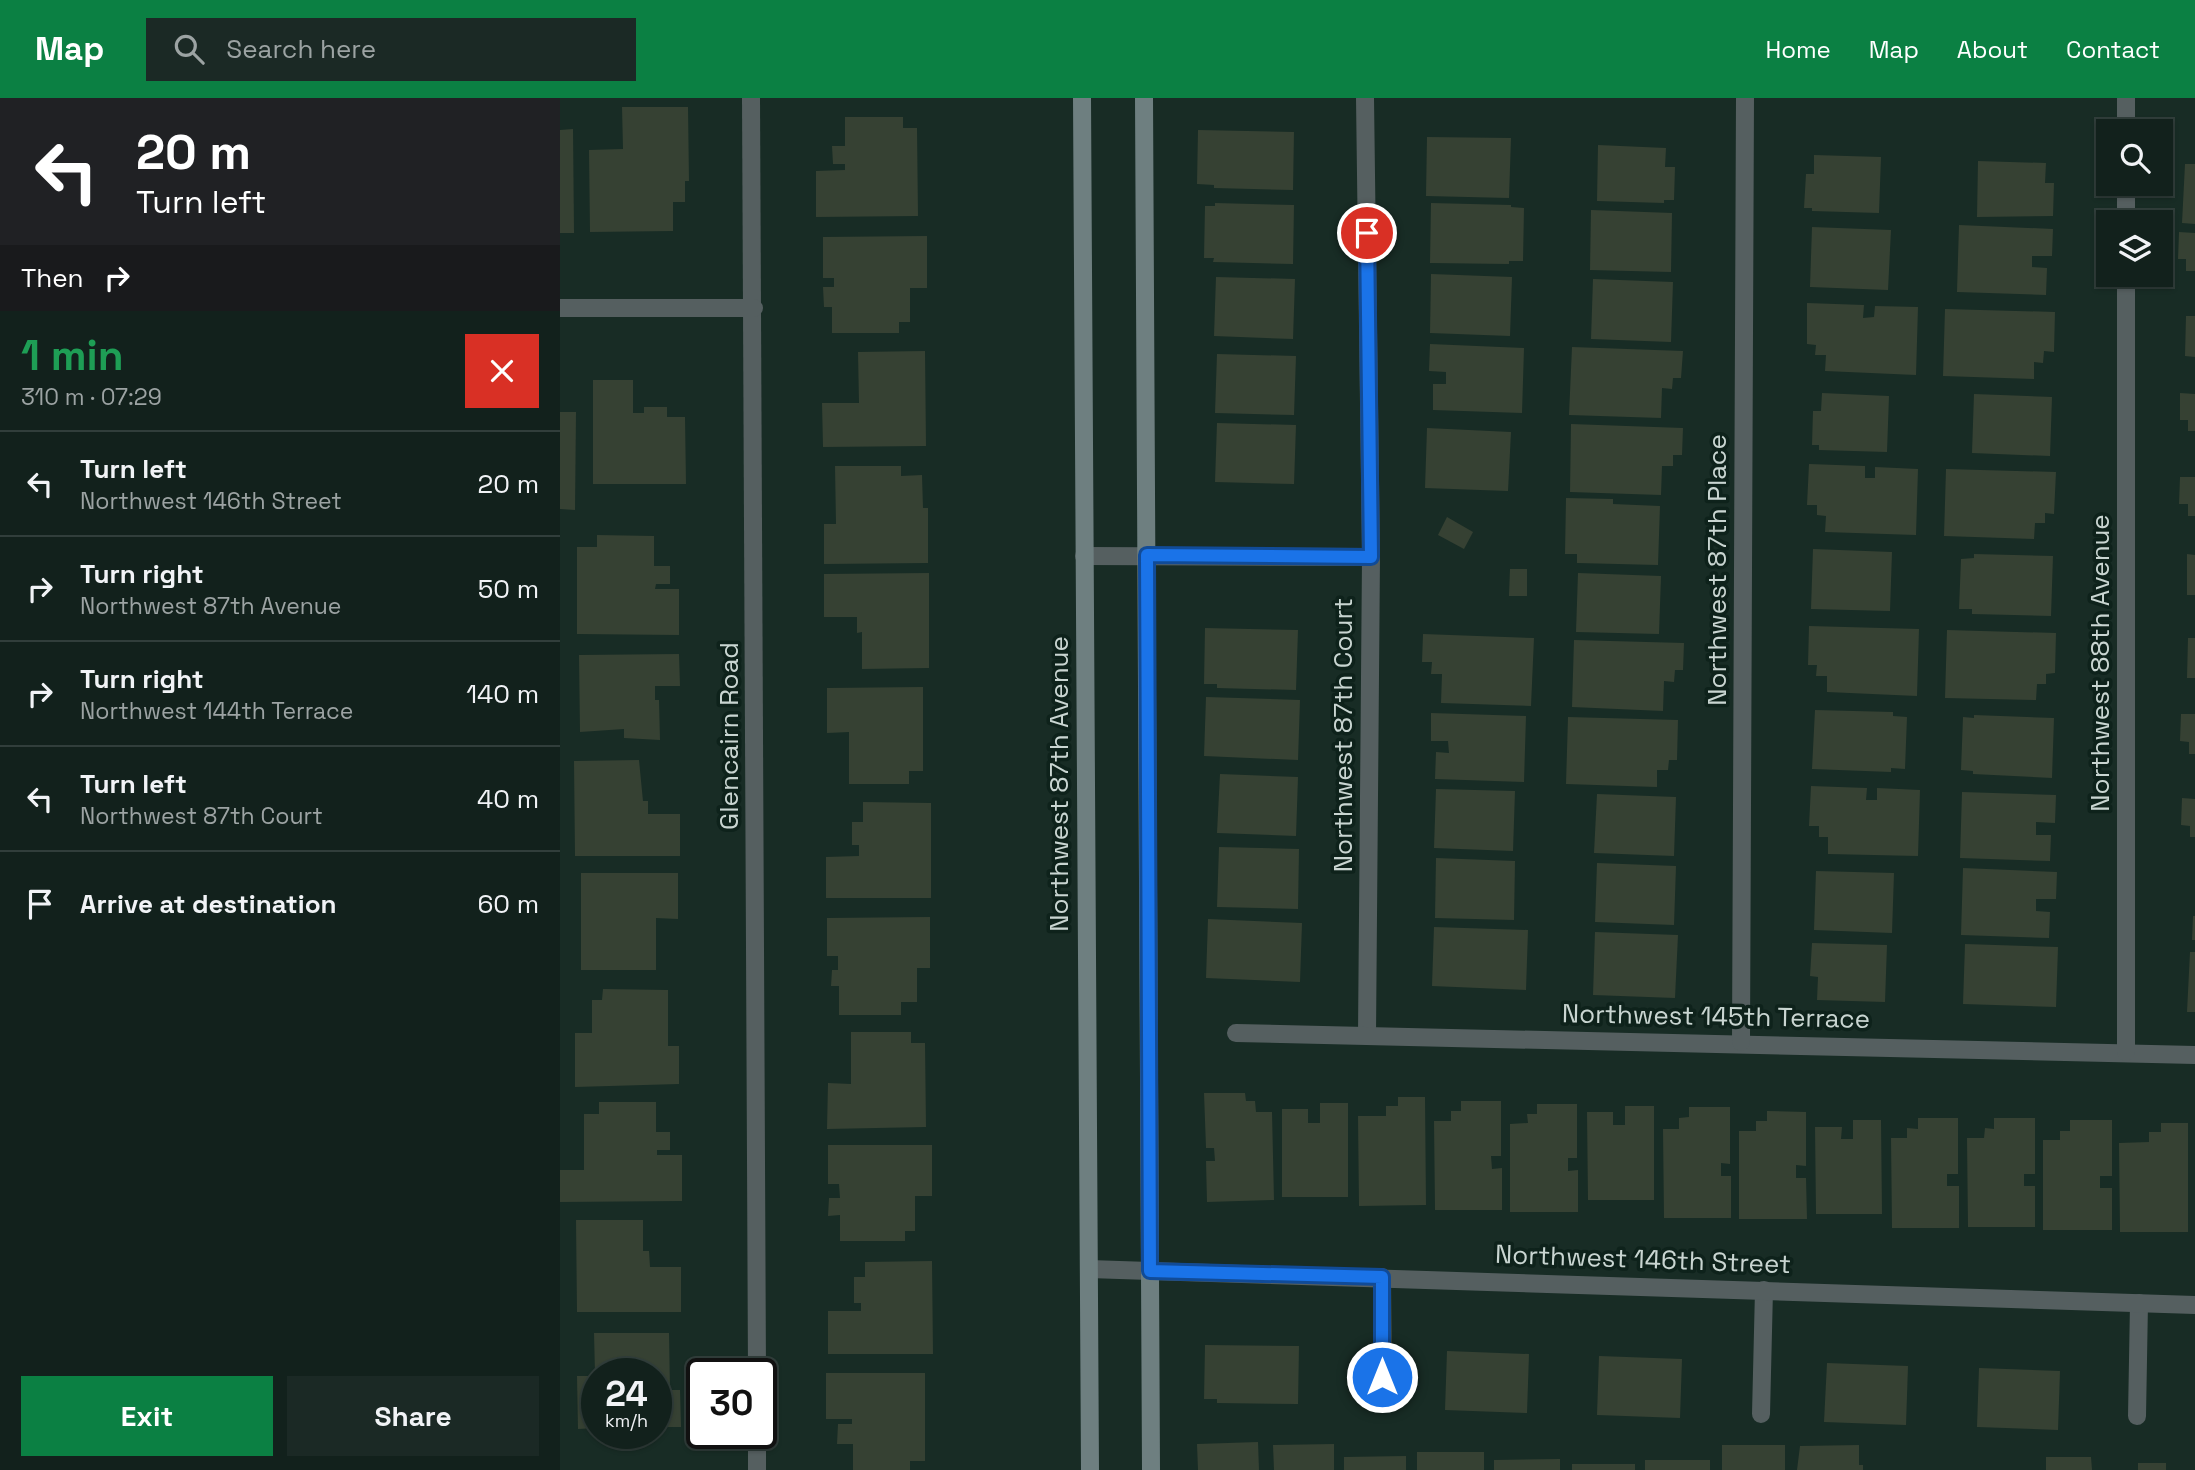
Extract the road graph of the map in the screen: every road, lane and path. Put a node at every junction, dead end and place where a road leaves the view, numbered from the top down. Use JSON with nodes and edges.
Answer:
{"nodes":[{"id":1,"x":751,"y":98,"type":"edge"},
{"id":2,"x":1082,"y":98,"type":"edge"},
{"id":3,"x":1144,"y":98,"type":"edge"},
{"id":4,"x":1365,"y":98,"type":"edge"},
{"id":5,"x":1745,"y":98,"type":"edge"},
{"id":6,"x":2126,"y":98,"type":"edge"},
{"id":7,"x":2126,"y":119,"type":"edge"},
{"id":8,"x":2126,"y":287,"type":"edge"},
{"id":9,"x":754,"y":307,"type":"junction"},
{"id":10,"x":560,"y":308,"type":"edge"},
{"id":11,"x":1084,"y":555,"type":"junction"},
{"id":12,"x":1147,"y":555,"type":"junction"},
{"id":13,"x":1371,"y":557,"type":"junction"},
{"id":14,"x":1237,"y":1032,"type":"dead end"},
{"id":15,"x":1367,"y":1035,"type":"junction"},
{"id":16,"x":1741,"y":1042,"type":"junction"},
{"id":17,"x":2126,"y":1052,"type":"junction"},
{"id":18,"x":2195,"y":1055,"type":"edge"},
{"id":19,"x":1089,"y":1269,"type":"junction"},
{"id":20,"x":1150,"y":1271,"type":"junction"},
{"id":21,"x":1382,"y":1277,"type":"junction"},
{"id":22,"x":1764,"y":1290,"type":"junction"},
{"id":23,"x":2139,"y":1303,"type":"junction"},
{"id":24,"x":2195,"y":1305,"type":"edge"},
{"id":25,"x":757,"y":1358,"type":"edge"},
{"id":26,"x":1382,"y":1399,"type":"dead end"},
{"id":27,"x":1761,"y":1414,"type":"dead end"},
{"id":28,"x":2137,"y":1416,"type":"dead end"},
{"id":29,"x":757,"y":1449,"type":"edge"},
{"id":30,"x":757,"y":1470,"type":"edge"},
{"id":31,"x":1090,"y":1470,"type":"edge"},
{"id":32,"x":1151,"y":1470,"type":"edge"}],
"edges":[{"from":1,"to":9,"type":"street","name":"Glencairn Road"},
{"from":2,"to":11,"type":"main road","name":"Northwest 87th Avenue"},
{"from":3,"to":12,"type":"main road"},
{"from":4,"to":13,"type":"street","name":"Northwest 87th Court"},
{"from":5,"to":16,"type":"street","name":"Northwest 87th Place"},
{"from":6,"to":7,"type":"street"},
{"from":8,"to":17,"type":"street","name":"Northwest 88th Avenue"},
{"from":9,"to":10,"type":"street"},
{"from":9,"to":25,"type":"street","name":"Glencairn Road"},
{"from":11,"to":12,"type":"street"},
{"from":11,"to":19,"type":"main road","name":"Northwest 87th Avenue"},
{"from":12,"to":13,"type":"street"},
{"from":12,"to":20,"type":"main road"},
{"from":13,"to":15,"type":"street","name":"Northwest 87th Court"},
{"from":14,"to":15,"type":"street","name":"Northwest 145th Terrace"},
{"from":15,"to":16,"type":"street","name":"Northwest 145th Terrace"},
{"from":16,"to":17,"type":"street","name":"Northwest 145th Terrace"},
{"from":17,"to":18,"type":"street","name":"Northwest 145th Terrace"},
{"from":19,"to":20,"type":"street","name":"Northwest 146th Street"},
{"from":19,"to":31,"type":"main road","name":"Northwest 87th Avenue"},
{"from":20,"to":21,"type":"street","name":"Northwest 146th Street"},
{"from":20,"to":32,"type":"main road"},
{"from":21,"to":22,"type":"street","name":"Northwest 146th Street"},
{"from":21,"to":26,"type":"street"},
{"from":22,"to":23,"type":"street","name":"Northwest 146th Street"},
{"from":22,"to":27,"type":"street"},
{"from":23,"to":24,"type":"street","name":"Northwest 146th Street"},
{"from":23,"to":28,"type":"street"},
{"from":29,"to":30,"type":"street"}]}
